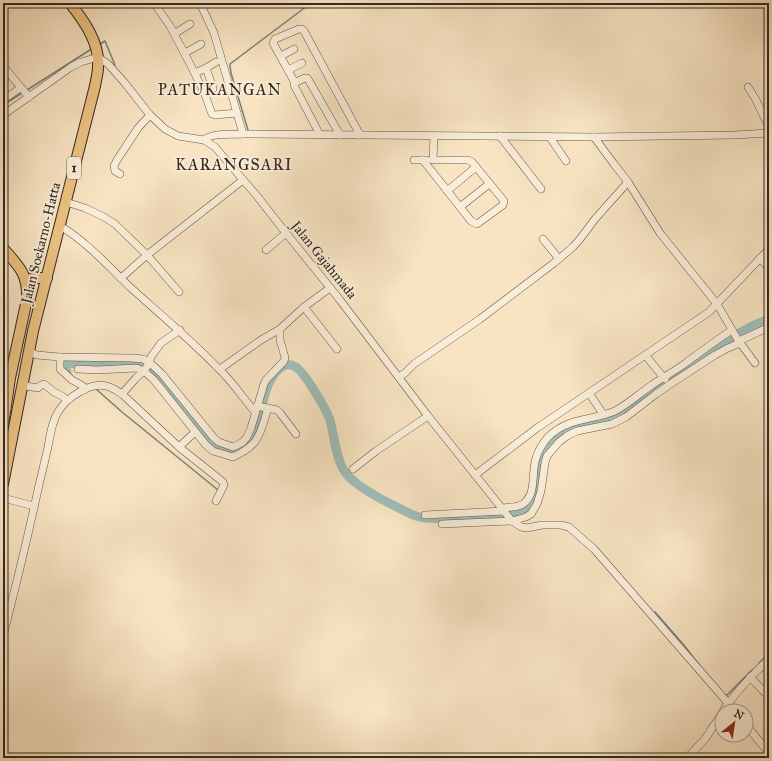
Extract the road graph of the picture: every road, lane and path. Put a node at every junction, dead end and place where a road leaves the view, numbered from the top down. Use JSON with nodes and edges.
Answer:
{"nodes":[{"id":1,"x":70,"y":3,"type":"edge"},
{"id":2,"x":154,"y":3,"type":"edge"},
{"id":3,"x":200,"y":3,"type":"edge"},
{"id":4,"x":190,"y":24,"type":"dead end"},
{"id":5,"x":174,"y":34,"type":"junction"},
{"id":6,"x":201,"y":44,"type":"dead end"},
{"id":7,"x":294,"y":49,"type":"dead end"},
{"id":8,"x":96,"y":50,"type":"junction"},
{"id":9,"x":185,"y":53,"type":"junction"},
{"id":10,"x":281,"y":56,"type":"junction"},
{"id":11,"x":216,"y":62,"type":"dead end"},
{"id":12,"x":302,"y":63,"type":"dead end"},
{"id":13,"x":3,"y":66,"type":"edge"},
{"id":14,"x":206,"y":68,"type":"junction"},
{"id":15,"x":288,"y":70,"type":"junction"},
{"id":16,"x":195,"y":73,"type":"junction"},
{"id":17,"x":296,"y":83,"type":"junction"},
{"id":18,"x":748,"y":87,"type":"dead end"},
{"id":19,"x":24,"y":92,"type":"junction"},
{"id":20,"x":204,"y":92,"type":"junction"},
{"id":21,"x":3,"y":100,"type":"edge"},
{"id":22,"x":5,"y":111,"type":"edge"},
{"id":23,"x":237,"y":113,"type":"junction"},
{"id":24,"x":150,"y":116,"type":"junction"},
{"id":25,"x":769,"y":127,"type":"edge"},
{"id":26,"x":243,"y":134,"type":"junction"},
{"id":27,"x":769,"y":134,"type":"edge"},
{"id":28,"x":320,"y":135,"type":"junction"},
{"id":29,"x":340,"y":135,"type":"junction"},
{"id":30,"x":360,"y":135,"type":"junction"},
{"id":31,"x":434,"y":136,"type":"junction"},
{"id":32,"x":500,"y":136,"type":"junction"},
{"id":33,"x":549,"y":136,"type":"junction"},
{"id":34,"x":594,"y":137,"type":"junction"},
{"id":35,"x":204,"y":140,"type":"junction"},
{"id":36,"x":414,"y":160,"type":"dead end"},
{"id":37,"x":423,"y":160,"type":"junction"},
{"id":38,"x":433,"y":160,"type":"junction"},
{"id":39,"x":566,"y":161,"type":"dead end"},
{"id":40,"x":476,"y":167,"type":"junction"},
{"id":41,"x":120,"y":174,"type":"dead end"},
{"id":42,"x":243,"y":180,"type":"junction"},
{"id":43,"x":628,"y":182,"type":"junction"},
{"id":44,"x":489,"y":184,"type":"junction"},
{"id":45,"x":541,"y":189,"type":"dead end"},
{"id":46,"x":447,"y":191,"type":"junction"},
{"id":47,"x":66,"y":202,"type":"junction"},
{"id":48,"x":460,"y":207,"type":"junction"},
{"id":49,"x":60,"y":226,"type":"junction"},
{"id":50,"x":286,"y":234,"type":"junction"},
{"id":51,"x":543,"y":239,"type":"dead end"},
{"id":52,"x":3,"y":248,"type":"edge"},
{"id":53,"x":769,"y":249,"type":"edge"},
{"id":54,"x":266,"y":250,"type":"dead end"},
{"id":55,"x":147,"y":255,"type":"junction"},
{"id":56,"x":760,"y":258,"type":"junction"},
{"id":57,"x":559,"y":259,"type":"junction"},
{"id":58,"x":769,"y":268,"type":"edge"},
{"id":59,"x":47,"y":278,"type":"junction"},
{"id":60,"x":121,"y":278,"type":"junction"},
{"id":61,"x":26,"y":280,"type":"junction"},
{"id":62,"x":179,"y":292,"type":"dead end"},
{"id":63,"x":325,"y":292,"type":"junction"},
{"id":64,"x":717,"y":304,"type":"junction"},
{"id":65,"x":304,"y":307,"type":"junction"},
{"id":66,"x":769,"y":327,"type":"edge"},
{"id":67,"x":280,"y":329,"type":"junction"},
{"id":68,"x":180,"y":330,"type":"junction"},
{"id":69,"x":737,"y":337,"type":"junction"},
{"id":70,"x":337,"y":349,"type":"dead end"},
{"id":71,"x":646,"y":355,"type":"junction"},
{"id":72,"x":30,"y":357,"type":"junction"},
{"id":73,"x":60,"y":359,"type":"junction"},
{"id":74,"x":755,"y":364,"type":"dead end"},
{"id":75,"x":147,"y":367,"type":"junction"},
{"id":76,"x":78,"y":369,"type":"dead end"},
{"id":77,"x":220,"y":369,"type":"junction"},
{"id":78,"x":402,"y":375,"type":"junction"},
{"id":79,"x":25,"y":381,"type":"junction"},
{"id":80,"x":666,"y":381,"type":"junction"},
{"id":81,"x":86,"y":389,"type":"junction"},
{"id":82,"x":589,"y":393,"type":"junction"},
{"id":83,"x":122,"y":394,"type":"junction"},
{"id":84,"x":67,"y":400,"type":"junction"},
{"id":85,"x":261,"y":408,"type":"junction"},
{"id":86,"x":603,"y":414,"type":"junction"},
{"id":87,"x":428,"y":416,"type":"junction"},
{"id":88,"x":3,"y":426,"type":"edge"},
{"id":89,"x":195,"y":432,"type":"junction"},
{"id":90,"x":296,"y":434,"type":"dead end"},
{"id":91,"x":180,"y":447,"type":"junction"},
{"id":92,"x":233,"y":452,"type":"junction"},
{"id":93,"x":353,"y":469,"type":"dead end"},
{"id":94,"x":478,"y":472,"type":"junction"},
{"id":95,"x":3,"y":484,"type":"edge"},
{"id":96,"x":3,"y":498,"type":"edge"},
{"id":97,"x":216,"y":501,"type":"dead end"},
{"id":98,"x":34,"y":506,"type":"junction"},
{"id":99,"x":504,"y":511,"type":"junction"},
{"id":100,"x":425,"y":515,"type":"dead end"},
{"id":101,"x":516,"y":520,"type":"junction"},
{"id":102,"x":442,"y":524,"type":"dead end"},
{"id":103,"x":3,"y":636,"type":"edge"},
{"id":104,"x":769,"y":659,"type":"edge"},
{"id":105,"x":763,"y":665,"type":"junction"},
{"id":106,"x":769,"y":672,"type":"edge"},
{"id":107,"x":750,"y":677,"type":"junction"},
{"id":108,"x":769,"y":697,"type":"edge"},
{"id":109,"x":729,"y":702,"type":"joint"},
{"id":110,"x":714,"y":726,"type":"edge"},
{"id":111,"x":754,"y":735,"type":"edge"},
{"id":112,"x":769,"y":753,"type":"edge"},
{"id":113,"x":687,"y":758,"type":"edge"}],
"edges":[{"from":1,"to":8,"type":"highway","name":"Jalan Soekarno-Hatta","number":"1"},
{"from":2,"to":5,"type":"street"},
{"from":3,"to":23,"type":"street"},
{"from":4,"to":5,"type":"street"},
{"from":5,"to":9,"type":"street"},
{"from":6,"to":9,"type":"street"},
{"from":7,"to":10,"type":"street"},
{"from":8,"to":19,"type":"street"},
{"from":8,"to":24,"type":"street","name":"Jalan Gajahmada"},
{"from":8,"to":47,"type":"highway","name":"Jalan Soekarno-Hatta","number":"1"},
{"from":9,"to":16,"type":"street"},
{"from":10,"to":15,"type":"street"},
{"from":10,"to":30,"type":"street"},
{"from":11,"to":14,"type":"street"},
{"from":12,"to":15,"type":"street"},
{"from":13,"to":19,"type":"street"},
{"from":14,"to":16,"type":"street"},
{"from":14,"to":20,"type":"street"},
{"from":15,"to":17,"type":"street"},
{"from":16,"to":20,"type":"street"},
{"from":17,"to":28,"type":"street"},
{"from":17,"to":29,"type":"street"},
{"from":18,"to":25,"type":"street"},
{"from":19,"to":21,"type":"street"},
{"from":19,"to":22,"type":"street"},
{"from":20,"to":23,"type":"street"},
{"from":23,"to":26,"type":"street"},
{"from":24,"to":35,"type":"street","name":"Jalan Gajahmada"},
{"from":24,"to":41,"type":"street"},
{"from":26,"to":28,"type":"street"},
{"from":26,"to":35,"type":"street"},
{"from":27,"to":34,"type":"street"},
{"from":28,"to":29,"type":"street"},
{"from":29,"to":30,"type":"street"},
{"from":30,"to":31,"type":"street"},
{"from":31,"to":32,"type":"street"},
{"from":31,"to":38,"type":"street"},
{"from":32,"to":33,"type":"street"},
{"from":32,"to":45,"type":"street"},
{"from":33,"to":34,"type":"street"},
{"from":33,"to":39,"type":"street"},
{"from":34,"to":43,"type":"street"},
{"from":35,"to":42,"type":"street","name":"Jalan Gajahmada"},
{"from":36,"to":37,"type":"street"},
{"from":37,"to":38,"type":"street"},
{"from":37,"to":46,"type":"street"},
{"from":38,"to":40,"type":"street"},
{"from":40,"to":44,"type":"street"},
{"from":40,"to":46,"type":"street"},
{"from":42,"to":50,"type":"street","name":"Jalan Gajahmada"},
{"from":42,"to":55,"type":"street"},
{"from":43,"to":57,"type":"street"},
{"from":43,"to":64,"type":"street"},
{"from":44,"to":48,"type":"street"},
{"from":44,"to":48,"type":"street"},
{"from":46,"to":48,"type":"street"},
{"from":47,"to":49,"type":"highway","name":"Jalan Soekarno-Hatta","number":"1"},
{"from":47,"to":55,"type":"street"},
{"from":49,"to":59,"type":"highway","name":"Jalan Soekarno-Hatta","number":"1"},
{"from":49,"to":60,"type":"street"},
{"from":50,"to":54,"type":"street"},
{"from":50,"to":63,"type":"street","name":"Jalan Gajahmada"},
{"from":51,"to":57,"type":"street"},
{"from":52,"to":61,"type":"highway"},
{"from":53,"to":56,"type":"street"},
{"from":55,"to":60,"type":"street"},
{"from":55,"to":62,"type":"street"},
{"from":56,"to":58,"type":"street"},
{"from":56,"to":64,"type":"street"},
{"from":57,"to":78,"type":"street"},
{"from":59,"to":61,"type":"highway"},
{"from":59,"to":72,"type":"highway","name":"Jalan Soekarno-Hatta","number":"1"},
{"from":60,"to":68,"type":"street"},
{"from":61,"to":88,"type":"highway","name":"Jalan Soekarno-Hatta"},
{"from":63,"to":65,"type":"street"},
{"from":63,"to":78,"type":"street","name":"Jalan Gajahmada"},
{"from":64,"to":69,"type":"street"},
{"from":64,"to":71,"type":"street"},
{"from":65,"to":67,"type":"street"},
{"from":65,"to":70,"type":"street"},
{"from":66,"to":69,"type":"street"},
{"from":67,"to":77,"type":"street"},
{"from":67,"to":85,"type":"street"},
{"from":68,"to":75,"type":"street"},
{"from":68,"to":77,"type":"street"},
{"from":69,"to":74,"type":"street"},
{"from":69,"to":80,"type":"street"},
{"from":69,"to":80,"type":"street"},
{"from":71,"to":80,"type":"street"},
{"from":71,"to":82,"type":"street"},
{"from":72,"to":73,"type":"street"},
{"from":72,"to":79,"type":"highway","name":"Jalan Soekarno-Hatta","number":"1"},
{"from":73,"to":75,"type":"street"},
{"from":73,"to":81,"type":"street"},
{"from":75,"to":76,"type":"street"},
{"from":75,"to":83,"type":"street"},
{"from":75,"to":89,"type":"street"},
{"from":75,"to":92,"type":"street"},
{"from":77,"to":85,"type":"street"},
{"from":78,"to":87,"type":"street","name":"Jalan Gajahmada"},
{"from":79,"to":84,"type":"street"},
{"from":79,"to":95,"type":"highway","name":"Jalan Soekarno-Hatta","number":"1"},
{"from":80,"to":86,"type":"street"},
{"from":80,"to":101,"type":"street"},
{"from":81,"to":83,"type":"street"},
{"from":81,"to":84,"type":"street"},
{"from":82,"to":86,"type":"street"},
{"from":82,"to":94,"type":"street"},
{"from":83,"to":91,"type":"street"},
{"from":84,"to":98,"type":"street"},
{"from":85,"to":90,"type":"street"},
{"from":85,"to":92,"type":"street"},
{"from":85,"to":92,"type":"street"},
{"from":86,"to":99,"type":"street"},
{"from":87,"to":93,"type":"street"},
{"from":87,"to":94,"type":"street","name":"Jalan Gajahmada"},
{"from":89,"to":91,"type":"street"},
{"from":89,"to":92,"type":"street"},
{"from":91,"to":97,"type":"street"},
{"from":94,"to":99,"type":"street","name":"Jalan Gajahmada"},
{"from":96,"to":98,"type":"street"},
{"from":98,"to":103,"type":"street"},
{"from":99,"to":100,"type":"street"},
{"from":99,"to":101,"type":"street","name":"Jalan Gajahmada"},
{"from":101,"to":102,"type":"street"},
{"from":101,"to":109,"type":"street"},
{"from":104,"to":105,"type":"street"},
{"from":105,"to":106,"type":"street"},
{"from":105,"to":107,"type":"street"},
{"from":107,"to":108,"type":"street"},
{"from":107,"to":109,"type":"street"},
{"from":110,"to":113,"type":"street"},
{"from":111,"to":112,"type":"street"}]}
